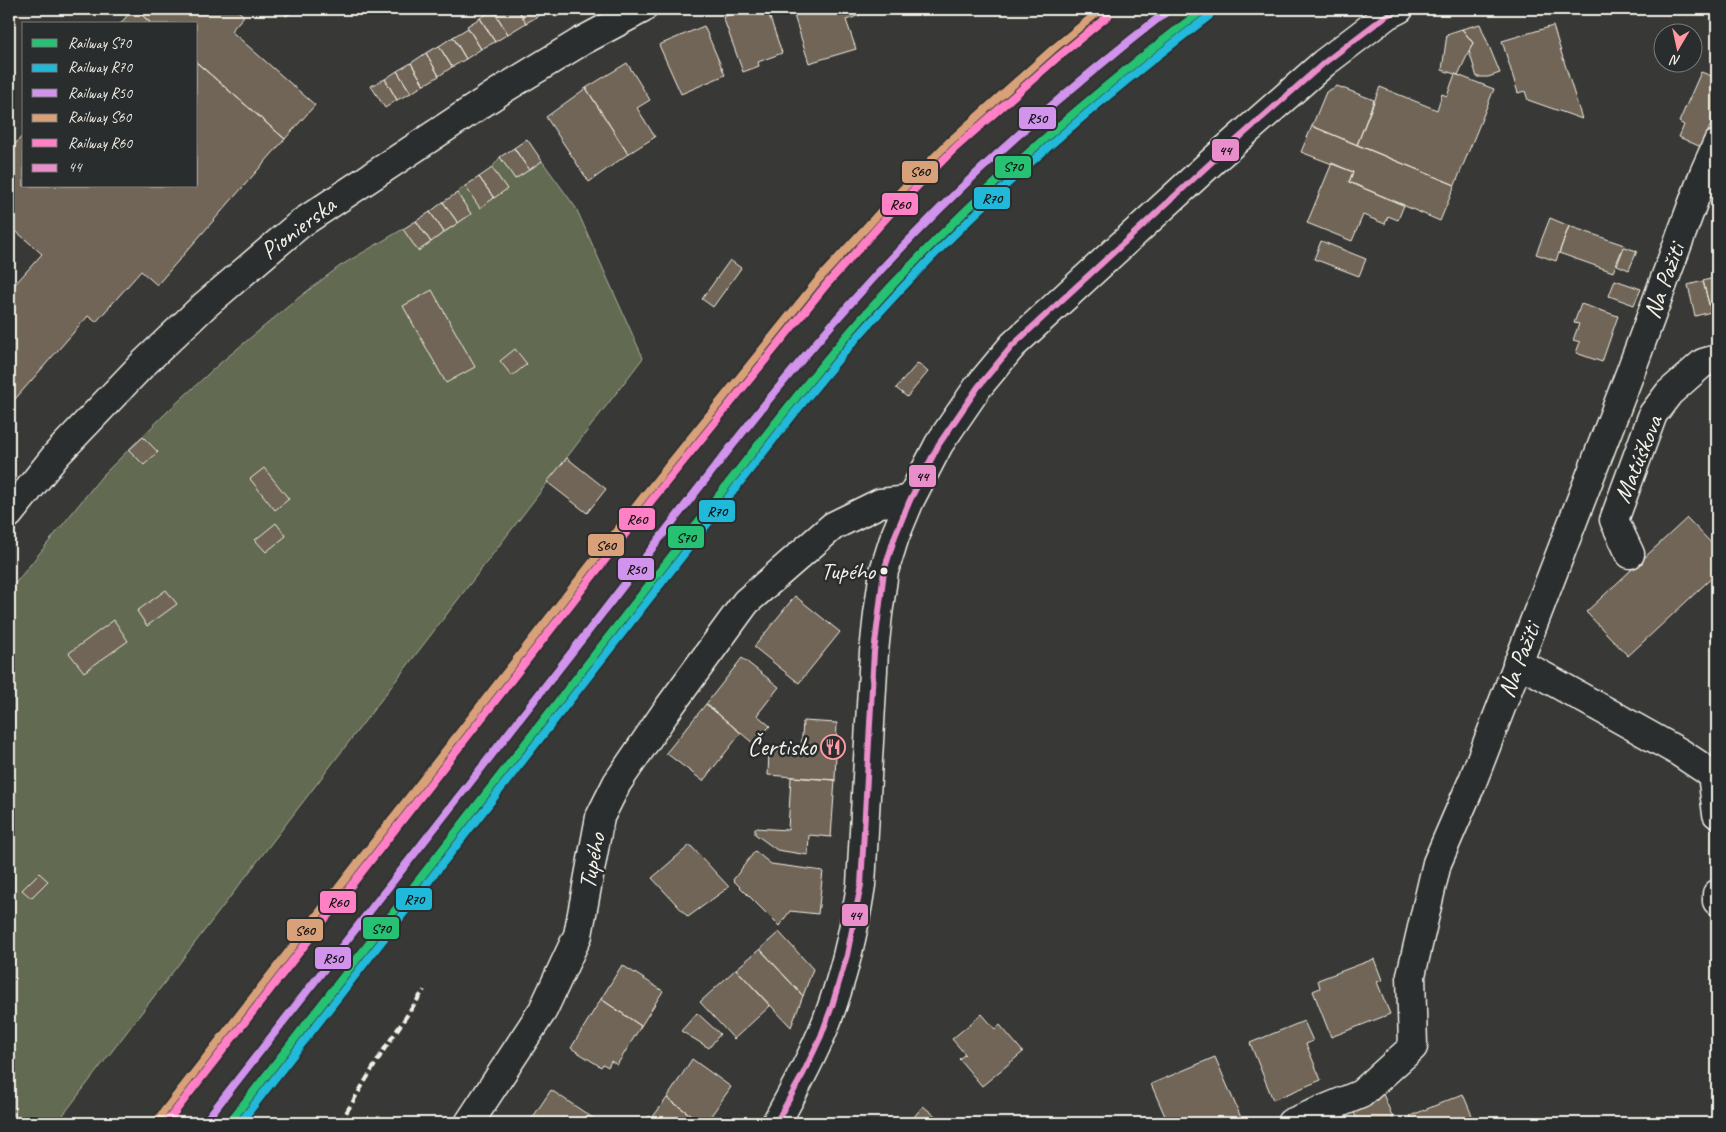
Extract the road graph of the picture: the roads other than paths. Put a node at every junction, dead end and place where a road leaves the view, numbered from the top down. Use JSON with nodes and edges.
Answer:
{"nodes":[{"id":1,"x":642,"y":9,"type":"edge"},
{"id":2,"x":1390,"y":11,"type":"edge"},
{"id":3,"x":1717,"y":144,"type":"edge"},
{"id":4,"x":1717,"y":359,"type":"edge"},
{"id":5,"x":910,"y":500,"type":"junction"},
{"id":6,"x":9,"y":514,"type":"edge"},
{"id":7,"x":1630,"y":554,"type":"dead end"},
{"id":8,"x":1518,"y":664,"type":"junction"},
{"id":9,"x":1717,"y":814,"type":"edge"},
{"id":10,"x":1717,"y":894,"type":"edge"},
{"id":11,"x":1717,"y":901,"type":"edge"},
{"id":12,"x":469,"y":1123,"type":"edge"},
{"id":13,"x":776,"y":1123,"type":"edge"},
{"id":14,"x":1291,"y":1123,"type":"edge"}],
"edges":[{"from":1,"to":6,"type":"street","name":"Pionierska"},
{"from":2,"to":5,"type":"street"},
{"from":3,"to":8,"type":"street","name":"Na Pažiti"},
{"from":4,"to":7,"type":"street","name":"Matúškova"},
{"from":5,"to":12,"type":"street","name":"Tupého"},
{"from":5,"to":13,"type":"street"},
{"from":8,"to":9,"type":"street"},
{"from":8,"to":14,"type":"street","name":"Na Pažiti"},
{"from":10,"to":11,"type":"street"}]}
